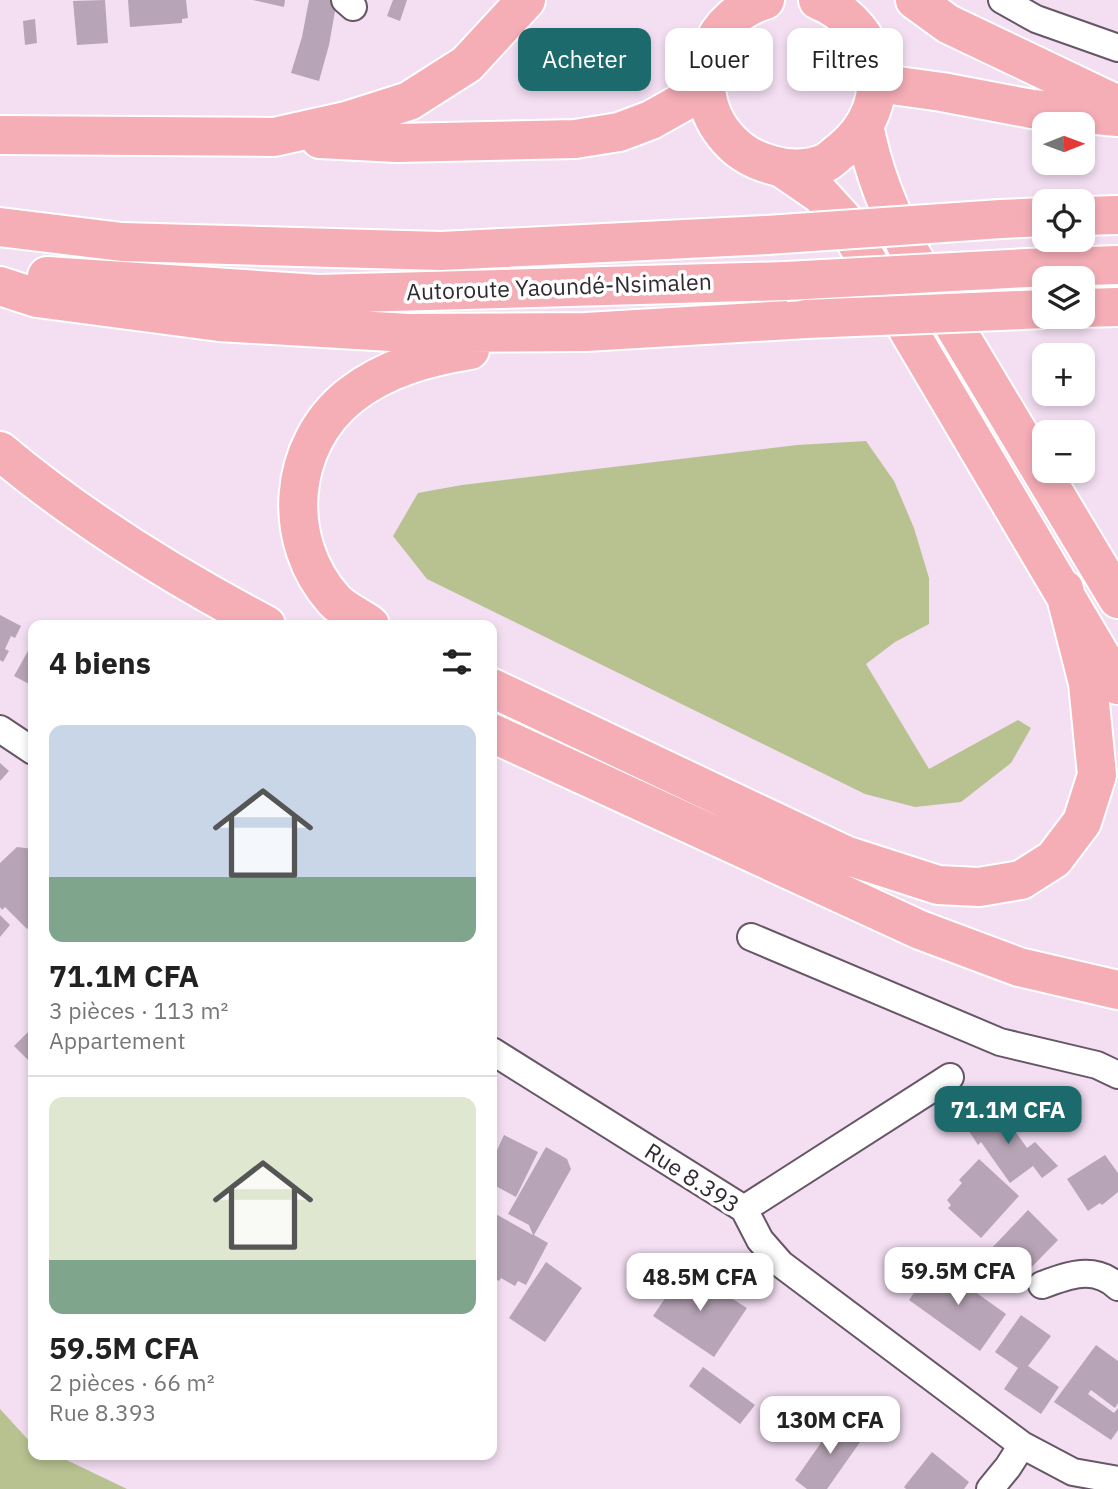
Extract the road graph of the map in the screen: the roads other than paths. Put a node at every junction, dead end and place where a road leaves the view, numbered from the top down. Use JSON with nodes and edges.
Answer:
{"nodes":[{"id":1,"x":526,"y":0,"type":"edge"},
{"id":2,"x":706,"y":0,"type":"edge"},
{"id":3,"x":765,"y":0,"type":"edge"},
{"id":4,"x":818,"y":0,"type":"edge"},
{"id":5,"x":915,"y":0,"type":"edge"},
{"id":6,"x":1002,"y":0,"type":"edge"},
{"id":7,"x":710,"y":28,"type":"edge"},
{"id":8,"x":725,"y":28,"type":"edge"},
{"id":9,"x":859,"y":28,"type":"edge"},
{"id":10,"x":1118,"y":48,"type":"edge"},
{"id":11,"x":903,"y":87,"type":"edge"},
{"id":12,"x":689,"y":91,"type":"edge"},
{"id":13,"x":706,"y":91,"type":"edge"},
{"id":14,"x":875,"y":91,"type":"edge"},
{"id":15,"x":1118,"y":105,"type":"edge"},
{"id":16,"x":1118,"y":117,"type":"edge"},
{"id":17,"x":864,"y":125,"type":"junction"},
{"id":18,"x":0,"y":135,"type":"edge"},
{"id":19,"x":274,"y":137,"type":"junction"},
{"id":20,"x":782,"y":168,"type":"junction"},
{"id":21,"x":1118,"y":215,"type":"edge"},
{"id":22,"x":1095,"y":216,"type":"edge"},
{"id":23,"x":1032,"y":218,"type":"edge"},
{"id":24,"x":0,"y":227,"type":"edge"},
{"id":25,"x":1118,"y":265,"type":"edge"},
{"id":26,"x":0,"y":272,"type":"edge"},
{"id":27,"x":0,"y":286,"type":"edge"},
{"id":28,"x":1118,"y":307,"type":"edge"},
{"id":29,"x":1095,"y":308,"type":"edge"},
{"id":30,"x":1032,"y":310,"type":"edge"},
{"id":31,"x":586,"y":332,"type":"junction"},
{"id":32,"x":0,"y":451,"type":"edge"},
{"id":33,"x":1063,"y":589,"type":"junction"},
{"id":34,"x":1118,"y":599,"type":"edge"},
{"id":35,"x":257,"y":620,"type":"edge"},
{"id":36,"x":363,"y":620,"type":"edge"},
{"id":37,"x":1118,"y":685,"type":"edge"},
{"id":38,"x":497,"y":690,"type":"edge"},
{"id":39,"x":0,"y":729,"type":"edge"},
{"id":40,"x":497,"y":735,"type":"edge"},
{"id":41,"x":28,"y":748,"type":"edge"},
{"id":42,"x":751,"y":937,"type":"dead end"},
{"id":43,"x":1118,"y":990,"type":"edge"},
{"id":44,"x":497,"y":1054,"type":"edge"},
{"id":45,"x":1118,"y":1076,"type":"edge"},
{"id":46,"x":950,"y":1077,"type":"dead end"},
{"id":47,"x":744,"y":1209,"type":"junction"},
{"id":48,"x":1042,"y":1285,"type":"dead end"},
{"id":49,"x":1118,"y":1287,"type":"edge"},
{"id":50,"x":1022,"y":1445,"type":"junction"},
{"id":51,"x":1118,"y":1480,"type":"edge"},
{"id":52,"x":990,"y":1489,"type":"edge"}],
"edges":[{"from":1,"to":19,"type":"highway"},
{"from":2,"to":7,"type":"highway"},
{"from":3,"to":8,"type":"highway"},
{"from":4,"to":9,"type":"highway"},
{"from":5,"to":15,"type":"highway"},
{"from":6,"to":10,"type":"street"},
{"from":11,"to":16,"type":"highway"},
{"from":12,"to":19,"type":"highway"},
{"from":13,"to":20,"type":"highway"},
{"from":14,"to":17,"type":"highway"},
{"from":17,"to":20,"type":"highway"},
{"from":17,"to":34,"type":"highway"},
{"from":18,"to":19,"type":"highway"},
{"from":20,"to":33,"type":"highway"},
{"from":21,"to":22,"type":"highway"},
{"from":23,"to":24,"type":"highway","name":"Autoroute Yaoundé-Nsimalen","bridge":true},
{"from":25,"to":26,"type":"highway","name":"Autoroute Yaoundé-Nsimalen","bridge":true},
{"from":27,"to":31,"type":"highway"},
{"from":28,"to":29,"type":"highway"},
{"from":30,"to":31,"type":"highway","bridge":true},
{"from":31,"to":36,"type":"highway"},
{"from":32,"to":35,"type":"highway"},
{"from":33,"to":37,"type":"highway"},
{"from":33,"to":38,"type":"highway"},
{"from":39,"to":41,"type":"street"},
{"from":40,"to":43,"type":"highway"},
{"from":42,"to":45,"type":"street"},
{"from":44,"to":47,"type":"street","name":"Rue 8.393"},
{"from":46,"to":47,"type":"street"},
{"from":47,"to":50,"type":"street","name":"Rue 8.393"},
{"from":48,"to":49,"type":"street"},
{"from":50,"to":51,"type":"street","name":"Rue 8.393"},
{"from":50,"to":52,"type":"street"}]}
